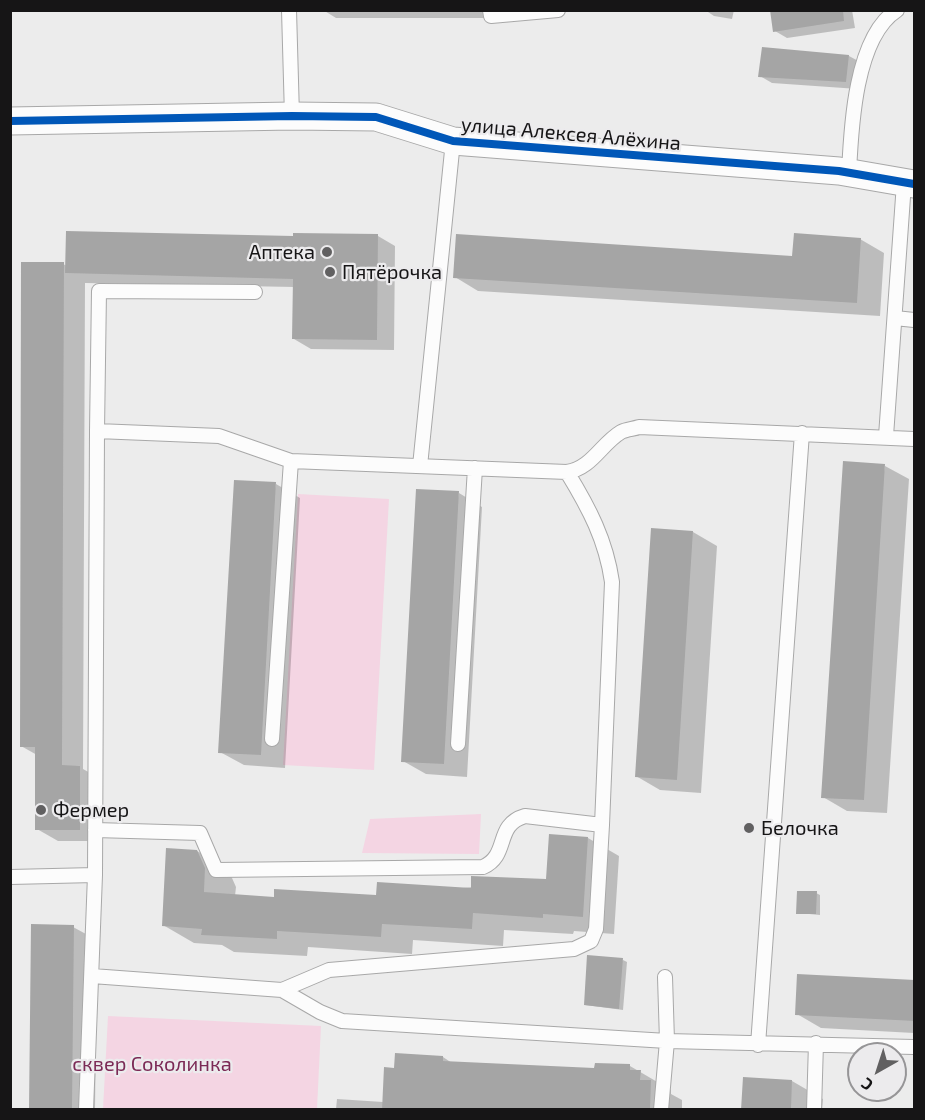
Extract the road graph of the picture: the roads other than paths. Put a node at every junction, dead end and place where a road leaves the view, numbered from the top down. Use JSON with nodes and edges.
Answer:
{"nodes":[{"id":1,"x":290,"y":10,"type":"edge"},
{"id":2,"x":490,"y":10,"type":"edge"},
{"id":3,"x":558,"y":10,"type":"edge"},
{"id":4,"x":892,"y":12,"type":"edge"},
{"id":5,"x":292,"y":116,"type":"junction"},
{"id":6,"x":10,"y":122,"type":"edge"},
{"id":7,"x":453,"y":141,"type":"junction"},
{"id":8,"x":849,"y":173,"type":"junction"},
{"id":9,"x":909,"y":184,"type":"edge"},
{"id":10,"x":255,"y":292,"type":"dead end"},
{"id":11,"x":895,"y":318,"type":"junction"},
{"id":12,"x":915,"y":320,"type":"edge"},
{"id":13,"x":97,"y":431,"type":"junction"},
{"id":14,"x":801,"y":433,"type":"junction"},
{"id":15,"x":886,"y":436,"type":"junction"},
{"id":16,"x":915,"y":439,"type":"edge"},
{"id":17,"x":291,"y":461,"type":"junction"},
{"id":18,"x":420,"y":466,"type":"junction"},
{"id":19,"x":474,"y":468,"type":"junction"},
{"id":20,"x":567,"y":472,"type":"junction"},
{"id":21,"x":272,"y":739,"type":"dead end"},
{"id":22,"x":458,"y":744,"type":"dead end"},
{"id":23,"x":602,"y":825,"type":"junction"},
{"id":24,"x":95,"y":830,"type":"junction"},
{"id":25,"x":95,"y":875,"type":"junction"},
{"id":26,"x":10,"y":877,"type":"edge"},
{"id":27,"x":92,"y":976,"type":"junction"},
{"id":28,"x":665,"y":978,"type":"dead end"},
{"id":29,"x":282,"y":990,"type":"junction"},
{"id":30,"x":667,"y":1041,"type":"junction"},
{"id":31,"x":816,"y":1043,"type":"junction"},
{"id":32,"x":758,"y":1045,"type":"junction"},
{"id":33,"x":915,"y":1047,"type":"edge"},
{"id":34,"x":86,"y":1110,"type":"edge"},
{"id":35,"x":661,"y":1110,"type":"edge"},
{"id":36,"x":814,"y":1110,"type":"edge"}],
"edges":[{"from":1,"to":5,"type":"lane"},
{"from":2,"to":3,"type":"lane"},
{"from":4,"to":8,"type":"lane"},
{"from":5,"to":6,"type":"street","name":"улица Алексея Алёхина"},
{"from":5,"to":7,"type":"street","name":"улица Алексея Алёхина"},
{"from":7,"to":8,"type":"street","name":"улица Алексея Алёхина"},
{"from":7,"to":18,"type":"lane"},
{"from":8,"to":9,"type":"street","name":"улица Алексея Алёхина"},
{"from":9,"to":11,"type":"lane"},
{"from":10,"to":13,"type":"lane"},
{"from":11,"to":12,"type":"lane"},
{"from":11,"to":15,"type":"lane"},
{"from":13,"to":17,"type":"lane"},
{"from":13,"to":24,"type":"lane"},
{"from":14,"to":15,"type":"lane"},
{"from":14,"to":20,"type":"lane"},
{"from":14,"to":32,"type":"lane"},
{"from":15,"to":16,"type":"lane"},
{"from":17,"to":18,"type":"lane"},
{"from":17,"to":21,"type":"lane"},
{"from":18,"to":19,"type":"lane"},
{"from":19,"to":20,"type":"lane"},
{"from":19,"to":22,"type":"lane"},
{"from":20,"to":23,"type":"lane"},
{"from":23,"to":24,"type":"lane"},
{"from":23,"to":29,"type":"lane"},
{"from":24,"to":25,"type":"lane"},
{"from":25,"to":26,"type":"lane"},
{"from":25,"to":27,"type":"lane"},
{"from":27,"to":29,"type":"lane"},
{"from":27,"to":34,"type":"lane"},
{"from":28,"to":30,"type":"lane"},
{"from":29,"to":30,"type":"lane"},
{"from":30,"to":32,"type":"lane"},
{"from":30,"to":35,"type":"lane"},
{"from":31,"to":32,"type":"lane"},
{"from":31,"to":33,"type":"lane"},
{"from":31,"to":36,"type":"lane"}]}
